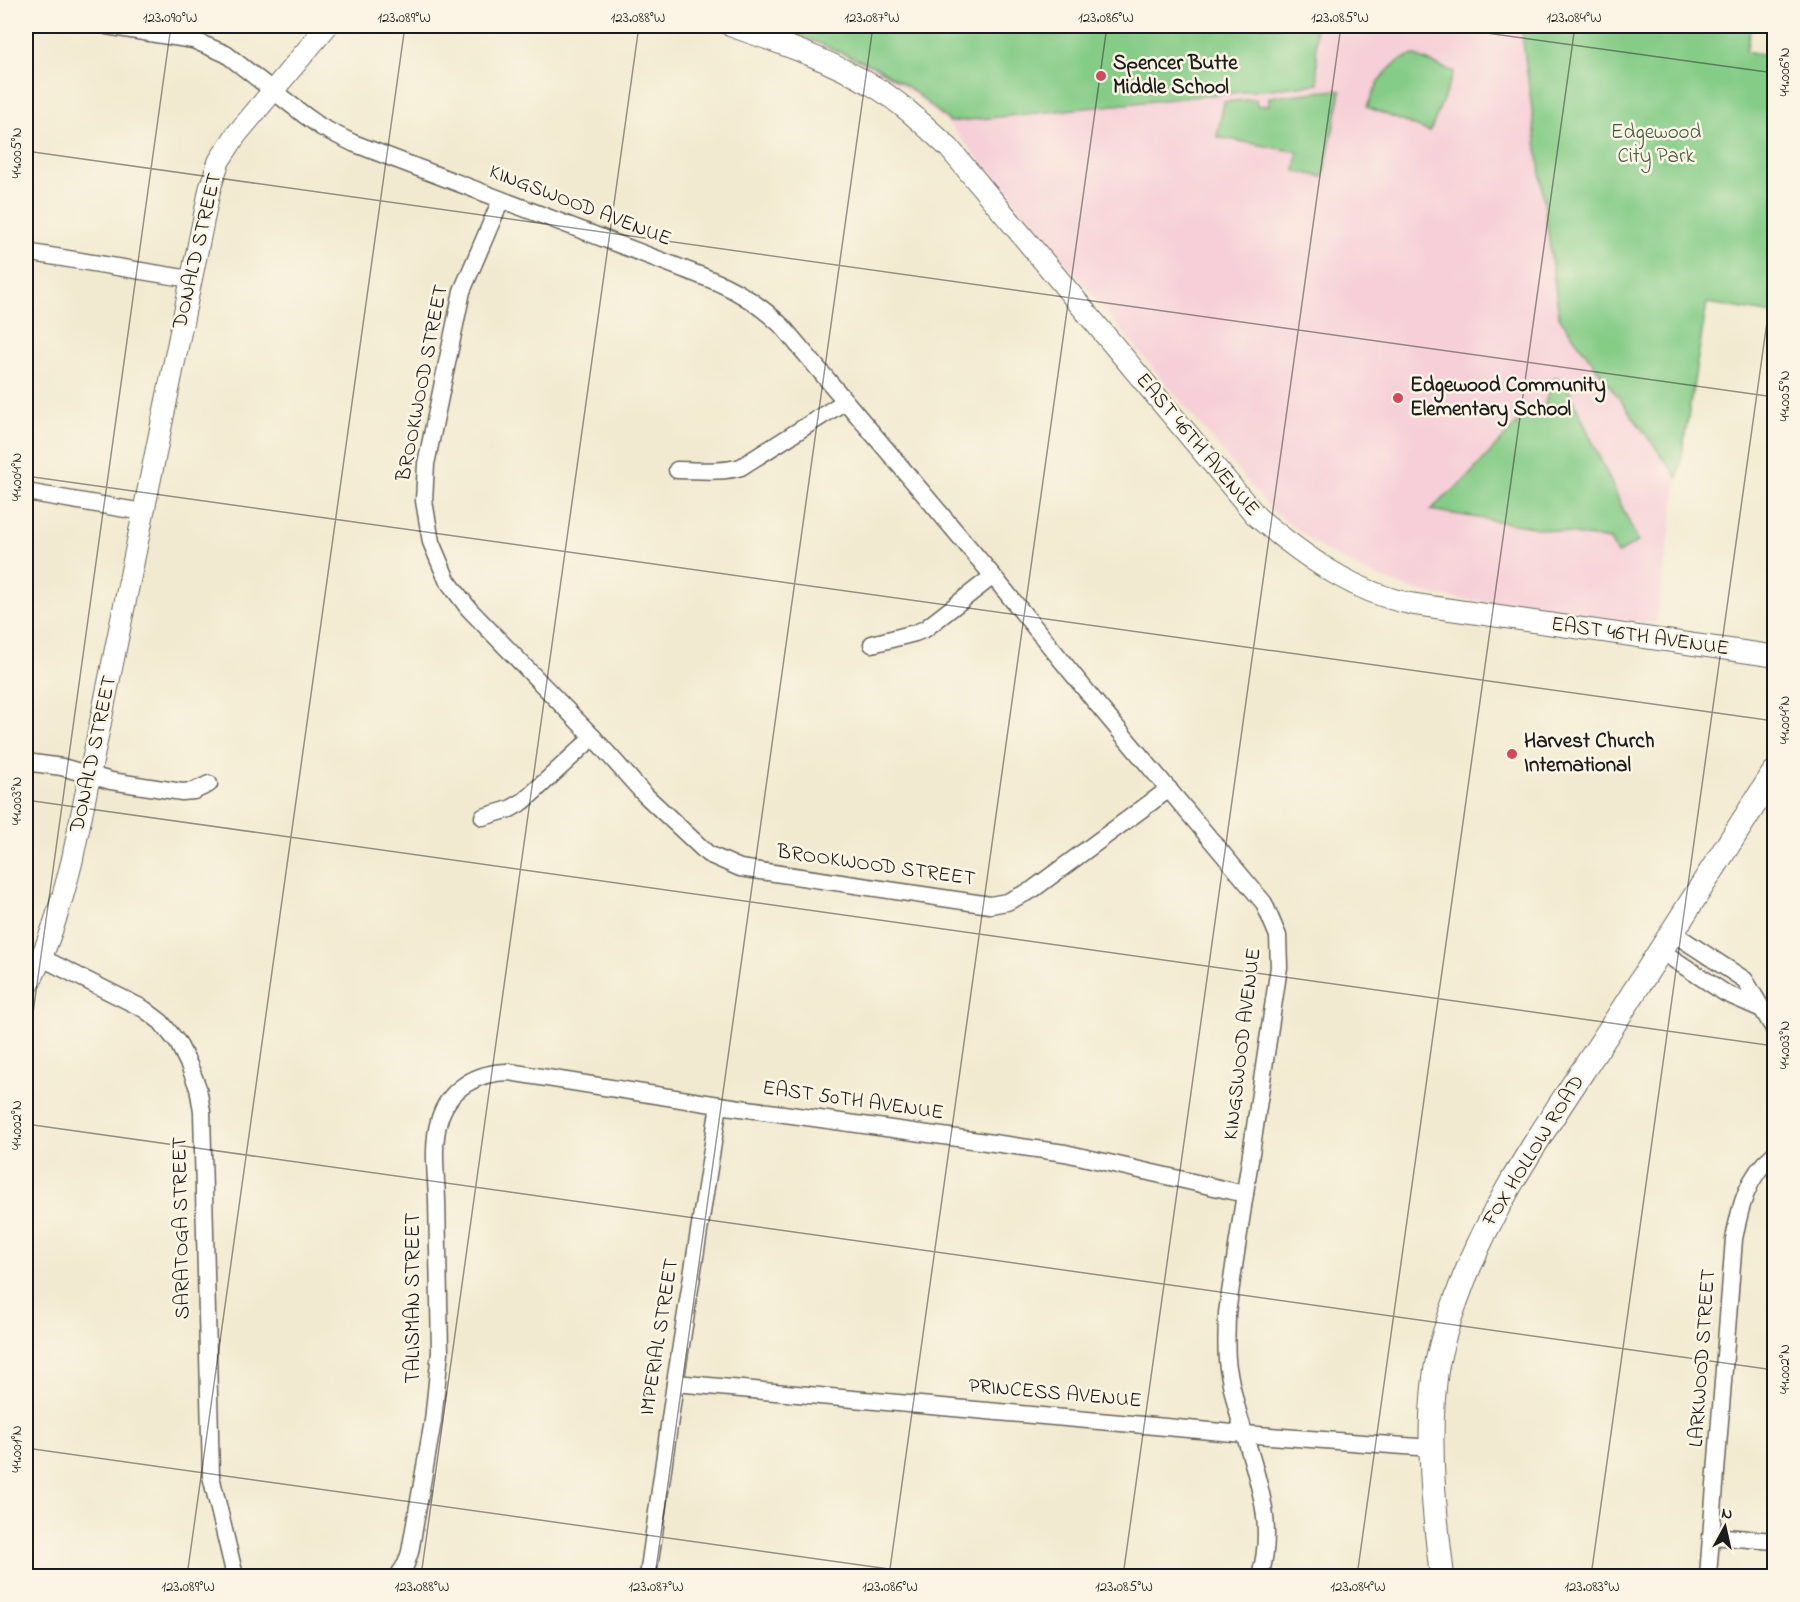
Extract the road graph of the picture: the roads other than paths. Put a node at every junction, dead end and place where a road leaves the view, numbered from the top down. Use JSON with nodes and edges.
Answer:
{"nodes":[{"id":1,"x":107,"y":26,"type":"edge"},
{"id":2,"x":327,"y":26,"type":"edge"},
{"id":3,"x":731,"y":26,"type":"edge"},
{"id":4,"x":272,"y":91,"type":"junction"},
{"id":5,"x":501,"y":200,"type":"junction"},
{"id":6,"x":26,"y":252,"type":"edge"},
{"id":7,"x":190,"y":279,"type":"junction"},
{"id":8,"x":844,"y":402,"type":"junction"},
{"id":9,"x":677,"y":470,"type":"dead end"},
{"id":10,"x":26,"y":492,"type":"edge"},
{"id":11,"x":143,"y":512,"type":"junction"},
{"id":12,"x":993,"y":576,"type":"junction"},
{"id":13,"x":872,"y":644,"type":"dead end"},
{"id":14,"x":1774,"y":656,"type":"edge"},
{"id":15,"x":593,"y":737,"type":"junction"},
{"id":16,"x":26,"y":762,"type":"edge"},
{"id":17,"x":1774,"y":772,"type":"edge"},
{"id":18,"x":91,"y":775,"type":"junction"},
{"id":19,"x":209,"y":784,"type":"dead end"},
{"id":20,"x":1169,"y":789,"type":"junction"},
{"id":21,"x":483,"y":818,"type":"dead end"},
{"id":22,"x":1667,"y":942,"type":"junction"},
{"id":23,"x":42,"y":958,"type":"junction"},
{"id":24,"x":26,"y":990,"type":"edge"},
{"id":25,"x":1764,"y":1010,"type":"junction"},
{"id":26,"x":1774,"y":1029,"type":"edge"},
{"id":27,"x":456,"y":1092,"type":"joint"},
{"id":28,"x":719,"y":1105,"type":"junction"},
{"id":29,"x":1774,"y":1154,"type":"edge"},
{"id":30,"x":1245,"y":1194,"type":"junction"},
{"id":31,"x":675,"y":1383,"type":"junction"},
{"id":32,"x":1244,"y":1434,"type":"junction"},
{"id":33,"x":1431,"y":1448,"type":"junction"},
{"id":34,"x":1712,"y":1536,"type":"junction"},
{"id":35,"x":1774,"y":1541,"type":"edge"},
{"id":36,"x":235,"y":1576,"type":"edge"},
{"id":37,"x":398,"y":1576,"type":"edge"},
{"id":38,"x":648,"y":1576,"type":"edge"},
{"id":39,"x":1260,"y":1576,"type":"edge"},
{"id":40,"x":1442,"y":1576,"type":"edge"},
{"id":41,"x":1708,"y":1576,"type":"edge"}],
"edges":[{"from":1,"to":4,"type":"street","name":"KINGSWOOD AVENUE"},
{"from":2,"to":4,"type":"street","name":"DONALD STREET"},
{"from":3,"to":14,"type":"street","name":"EAST 46TH AVENUE"},
{"from":4,"to":5,"type":"street","name":"KINGSWOOD AVENUE"},
{"from":4,"to":7,"type":"street","name":"DONALD STREET"},
{"from":5,"to":8,"type":"street","name":"KINGSWOOD AVENUE"},
{"from":5,"to":15,"type":"street","name":"BROOKWOOD STREET"},
{"from":6,"to":7,"type":"street"},
{"from":7,"to":11,"type":"street","name":"DONALD STREET"},
{"from":8,"to":9,"type":"street"},
{"from":8,"to":12,"type":"street","name":"KINGSWOOD AVENUE"},
{"from":10,"to":11,"type":"street"},
{"from":11,"to":18,"type":"street","name":"DONALD STREET"},
{"from":12,"to":13,"type":"street"},
{"from":12,"to":20,"type":"street","name":"KINGSWOOD AVENUE"},
{"from":15,"to":20,"type":"street","name":"BROOKWOOD STREET"},
{"from":15,"to":21,"type":"street"},
{"from":16,"to":18,"type":"street"},
{"from":17,"to":22,"type":"main road","name":"FOX HOLLOW ROAD"},
{"from":18,"to":19,"type":"street"},
{"from":18,"to":23,"type":"street","name":"DONALD STREET"},
{"from":20,"to":30,"type":"street","name":"KINGSWOOD AVENUE"},
{"from":22,"to":25,"type":"street"},
{"from":22,"to":25,"type":"street"},
{"from":22,"to":33,"type":"main road","name":"FOX HOLLOW ROAD"},
{"from":23,"to":24,"type":"street","name":"DONALD STREET"},
{"from":23,"to":36,"type":"street","name":"SARATOGA STREET"},
{"from":25,"to":26,"type":"street"},
{"from":27,"to":28,"type":"street","name":"EAST 50TH AVENUE"},
{"from":27,"to":37,"type":"street","name":"TALISMAN STREET"},
{"from":28,"to":30,"type":"street","name":"EAST 50TH AVENUE"},
{"from":28,"to":31,"type":"street","name":"IMPERIAL STREET"},
{"from":29,"to":34,"type":"street","name":"LARKWOOD STREET"},
{"from":30,"to":32,"type":"street","name":"KINGSWOOD AVENUE"},
{"from":31,"to":32,"type":"street","name":"PRINCESS AVENUE"},
{"from":31,"to":38,"type":"street","name":"IMPERIAL STREET"},
{"from":32,"to":33,"type":"street","name":"PRINCESS AVENUE"},
{"from":32,"to":39,"type":"street","name":"KINGSWOOD AVENUE"},
{"from":33,"to":40,"type":"main road","name":"FOX HOLLOW ROAD"},
{"from":34,"to":35,"type":"street"},
{"from":34,"to":41,"type":"street","name":"LARKWOOD STREET"}]}
